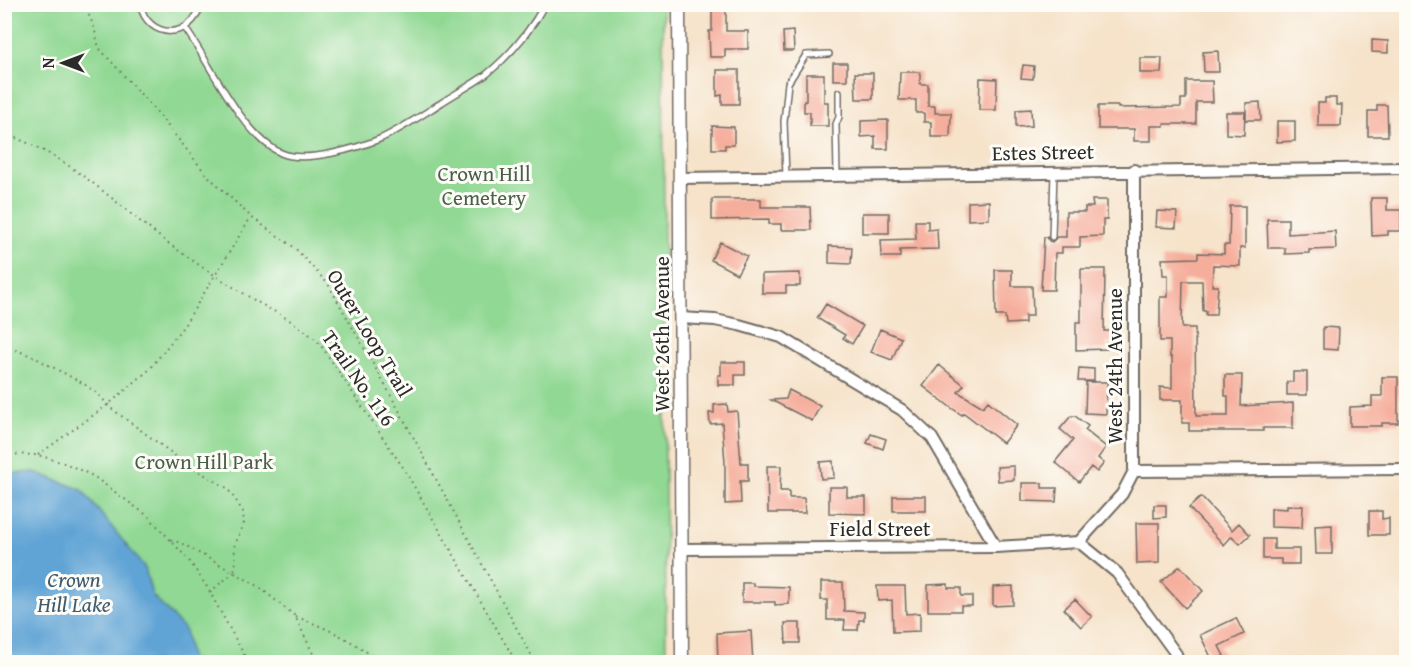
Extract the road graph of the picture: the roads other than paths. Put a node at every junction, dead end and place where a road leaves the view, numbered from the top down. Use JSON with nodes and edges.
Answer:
{"nodes":[{"id":1,"x":140,"y":4,"type":"edge"},
{"id":2,"x":201,"y":4,"type":"edge"},
{"id":3,"x":545,"y":4,"type":"edge"},
{"id":4,"x":679,"y":4,"type":"edge"},
{"id":5,"x":185,"y":28,"type":"junction"},
{"id":6,"x":829,"y":54,"type":"dead end"},
{"id":7,"x":839,"y":92,"type":"dead end"},
{"id":8,"x":1407,"y":168,"type":"edge"},
{"id":9,"x":1134,"y":170,"type":"junction"},
{"id":10,"x":1054,"y":172,"type":"junction"},
{"id":11,"x":837,"y":175,"type":"junction"},
{"id":12,"x":786,"y":176,"type":"junction"},
{"id":13,"x":680,"y":178,"type":"junction"},
{"id":14,"x":1052,"y":237,"type":"dead end"},
{"id":15,"x":680,"y":318,"type":"junction"},
{"id":16,"x":1407,"y":469,"type":"edge"},
{"id":17,"x":1134,"y":471,"type":"junction"},
{"id":18,"x":1078,"y":542,"type":"junction"},
{"id":19,"x":996,"y":547,"type":"junction"},
{"id":20,"x":681,"y":549,"type":"junction"},
{"id":21,"x":682,"y":663,"type":"edge"},
{"id":22,"x":1179,"y":663,"type":"edge"}],
"edges":[{"from":1,"to":5,"type":"lane"},
{"from":2,"to":5,"type":"lane"},
{"from":3,"to":5,"type":"lane"},
{"from":4,"to":13,"type":"street","name":"West 26th Avenue"},
{"from":6,"to":12,"type":"lane"},
{"from":7,"to":11,"type":"lane"},
{"from":8,"to":9,"type":"street","name":"Estes Street"},
{"from":9,"to":10,"type":"street","name":"Estes Street"},
{"from":9,"to":17,"type":"street","name":"West 24th Avenue"},
{"from":10,"to":11,"type":"street","name":"Estes Street"},
{"from":10,"to":14,"type":"lane"},
{"from":11,"to":12,"type":"street","name":"Estes Street"},
{"from":12,"to":13,"type":"street","name":"Estes Street"},
{"from":13,"to":15,"type":"street","name":"West 26th Avenue"},
{"from":15,"to":19,"type":"street"},
{"from":15,"to":20,"type":"street","name":"West 26th Avenue"},
{"from":16,"to":17,"type":"street"},
{"from":17,"to":18,"type":"street","name":"West 24th Avenue"},
{"from":18,"to":19,"type":"street","name":"Field Street"},
{"from":18,"to":22,"type":"street"},
{"from":19,"to":20,"type":"street","name":"Field Street"},
{"from":20,"to":21,"type":"street","name":"West 26th Avenue"}]}
